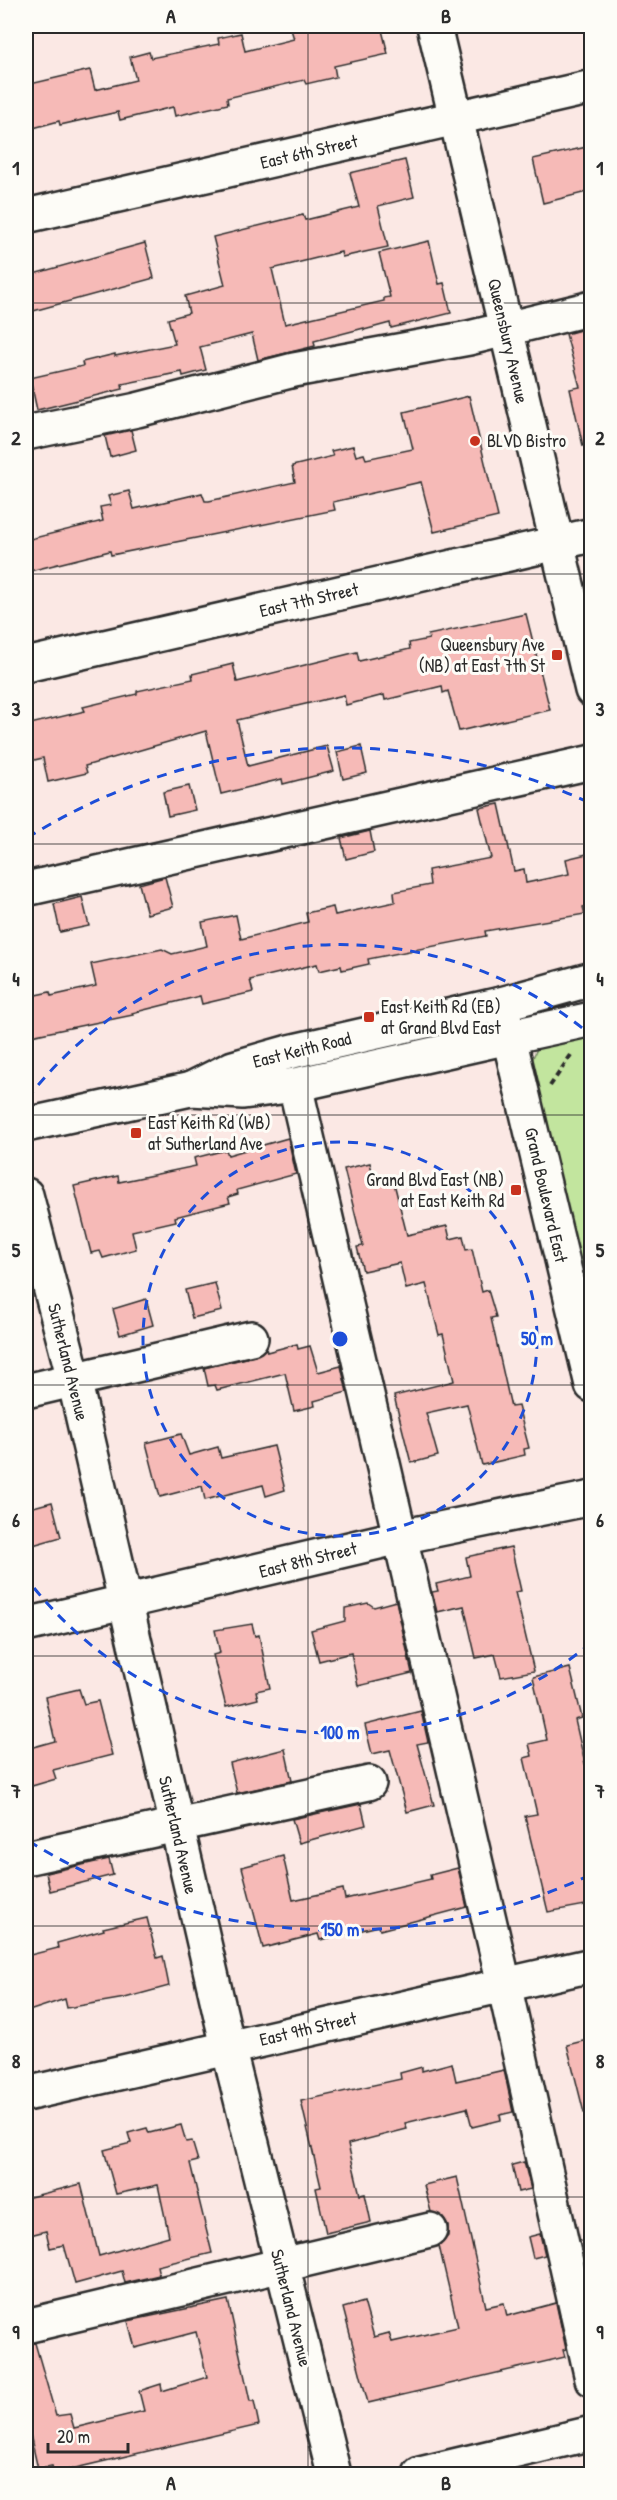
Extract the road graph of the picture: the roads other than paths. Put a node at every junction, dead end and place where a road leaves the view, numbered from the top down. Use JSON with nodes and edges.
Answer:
{"nodes":[{"id":1,"x":434,"y":26,"type":"edge"},
{"id":2,"x":591,"y":87,"type":"edge"},
{"id":3,"x":455,"y":118,"type":"junction"},
{"id":4,"x":26,"y":216,"type":"edge"},
{"id":5,"x":591,"y":308,"type":"edge"},
{"id":6,"x":505,"y":328,"type":"junction"},
{"id":7,"x":26,"y":433,"type":"edge"},
{"id":8,"x":591,"y":535,"type":"edge"},
{"id":9,"x":556,"y":543,"type":"junction"},
{"id":10,"x":26,"y":665,"type":"edge"},
{"id":11,"x":591,"y":690,"type":"edge"},
{"id":12,"x":591,"y":762,"type":"edge"},
{"id":13,"x":26,"y":889,"type":"edge"},
{"id":14,"x":591,"y":979,"type":"edge"},
{"id":15,"x":501,"y":1004,"type":"junction"},
{"id":16,"x":591,"y":1019,"type":"edge"},
{"id":17,"x":509,"y":1037,"type":"junction"},
{"id":18,"x":295,"y":1085,"type":"junction"},
{"id":19,"x":190,"y":1089,"type":"junction"},
{"id":20,"x":26,"y":1125,"type":"edge"},
{"id":21,"x":26,"y":1195,"type":"edge"},
{"id":22,"x":251,"y":1338,"type":"dead end"},
{"id":23,"x":74,"y":1379,"type":"junction"},
{"id":24,"x":591,"y":1385,"type":"edge"},
{"id":25,"x":26,"y":1390,"type":"edge"},
{"id":26,"x":591,"y":1498,"type":"edge"},
{"id":27,"x":400,"y":1537,"type":"junction"},
{"id":28,"x":124,"y":1604,"type":"junction"},
{"id":29,"x":26,"y":1625,"type":"edge"},
{"id":30,"x":369,"y":1783,"type":"dead end"},
{"id":31,"x":176,"y":1826,"type":"junction"},
{"id":32,"x":26,"y":1858,"type":"edge"},
{"id":33,"x":591,"y":1965,"type":"edge"},
{"id":34,"x":504,"y":1984,"type":"junction"},
{"id":35,"x":228,"y":2047,"type":"junction"},
{"id":36,"x":26,"y":2094,"type":"edge"},
{"id":37,"x":430,"y":2230,"type":"dead end"},
{"id":38,"x":280,"y":2266,"type":"junction"},
{"id":39,"x":26,"y":2326,"type":"edge"},
{"id":40,"x":591,"y":2379,"type":"edge"},
{"id":41,"x":591,"y":2433,"type":"edge"},
{"id":42,"x":334,"y":2475,"type":"edge"},
{"id":43,"x":420,"y":2475,"type":"edge"}],
"edges":[{"from":1,"to":3,"type":"street","name":"Queensbury Avenue"},
{"from":2,"to":3,"type":"street","name":"East 6th Street"},
{"from":3,"to":4,"type":"street","name":"East 6th Street"},
{"from":3,"to":6,"type":"street","name":"Queensbury Avenue"},
{"from":5,"to":6,"type":"street"},
{"from":6,"to":7,"type":"street"},
{"from":6,"to":9,"type":"street","name":"Queensbury Avenue"},
{"from":8,"to":9,"type":"street","name":"East 7th Street"},
{"from":9,"to":10,"type":"street","name":"East 7th Street"},
{"from":9,"to":11,"type":"street","name":"Queensbury Avenue"},
{"from":12,"to":13,"type":"street"},
{"from":14,"to":15,"type":"street","name":"East Keith Road"},
{"from":15,"to":17,"type":"street","name":"Grand Boulevard East"},
{"from":15,"to":19,"type":"street","name":"East Keith Road"},
{"from":16,"to":17,"type":"street","name":"East Keith Road"},
{"from":17,"to":18,"type":"street","name":"East Keith Road"},
{"from":17,"to":24,"type":"street","name":"Grand Boulevard East"},
{"from":18,"to":19,"type":"street","name":"East Keith Road"},
{"from":18,"to":27,"type":"street"},
{"from":19,"to":20,"type":"street","name":"East Keith Road"},
{"from":21,"to":23,"type":"street","name":"Sutherland Avenue"},
{"from":22,"to":23,"type":"street"},
{"from":23,"to":25,"type":"street"},
{"from":23,"to":28,"type":"street","name":"Sutherland Avenue"},
{"from":26,"to":27,"type":"street","name":"East 8th Street"},
{"from":27,"to":28,"type":"street","name":"East 8th Street"},
{"from":27,"to":34,"type":"street"},
{"from":28,"to":29,"type":"street","name":"East 8th Street"},
{"from":28,"to":31,"type":"street","name":"Sutherland Avenue"},
{"from":30,"to":31,"type":"street"},
{"from":31,"to":32,"type":"street"},
{"from":31,"to":35,"type":"street","name":"Sutherland Avenue"},
{"from":33,"to":34,"type":"street","name":"East 9th Street"},
{"from":34,"to":35,"type":"street","name":"East 9th Street"},
{"from":34,"to":40,"type":"street"},
{"from":35,"to":36,"type":"street","name":"East 9th Street"},
{"from":35,"to":38,"type":"street","name":"Sutherland Avenue"},
{"from":37,"to":38,"type":"street"},
{"from":38,"to":39,"type":"street"},
{"from":38,"to":42,"type":"street","name":"Sutherland Avenue"},
{"from":41,"to":43,"type":"street"}]}
